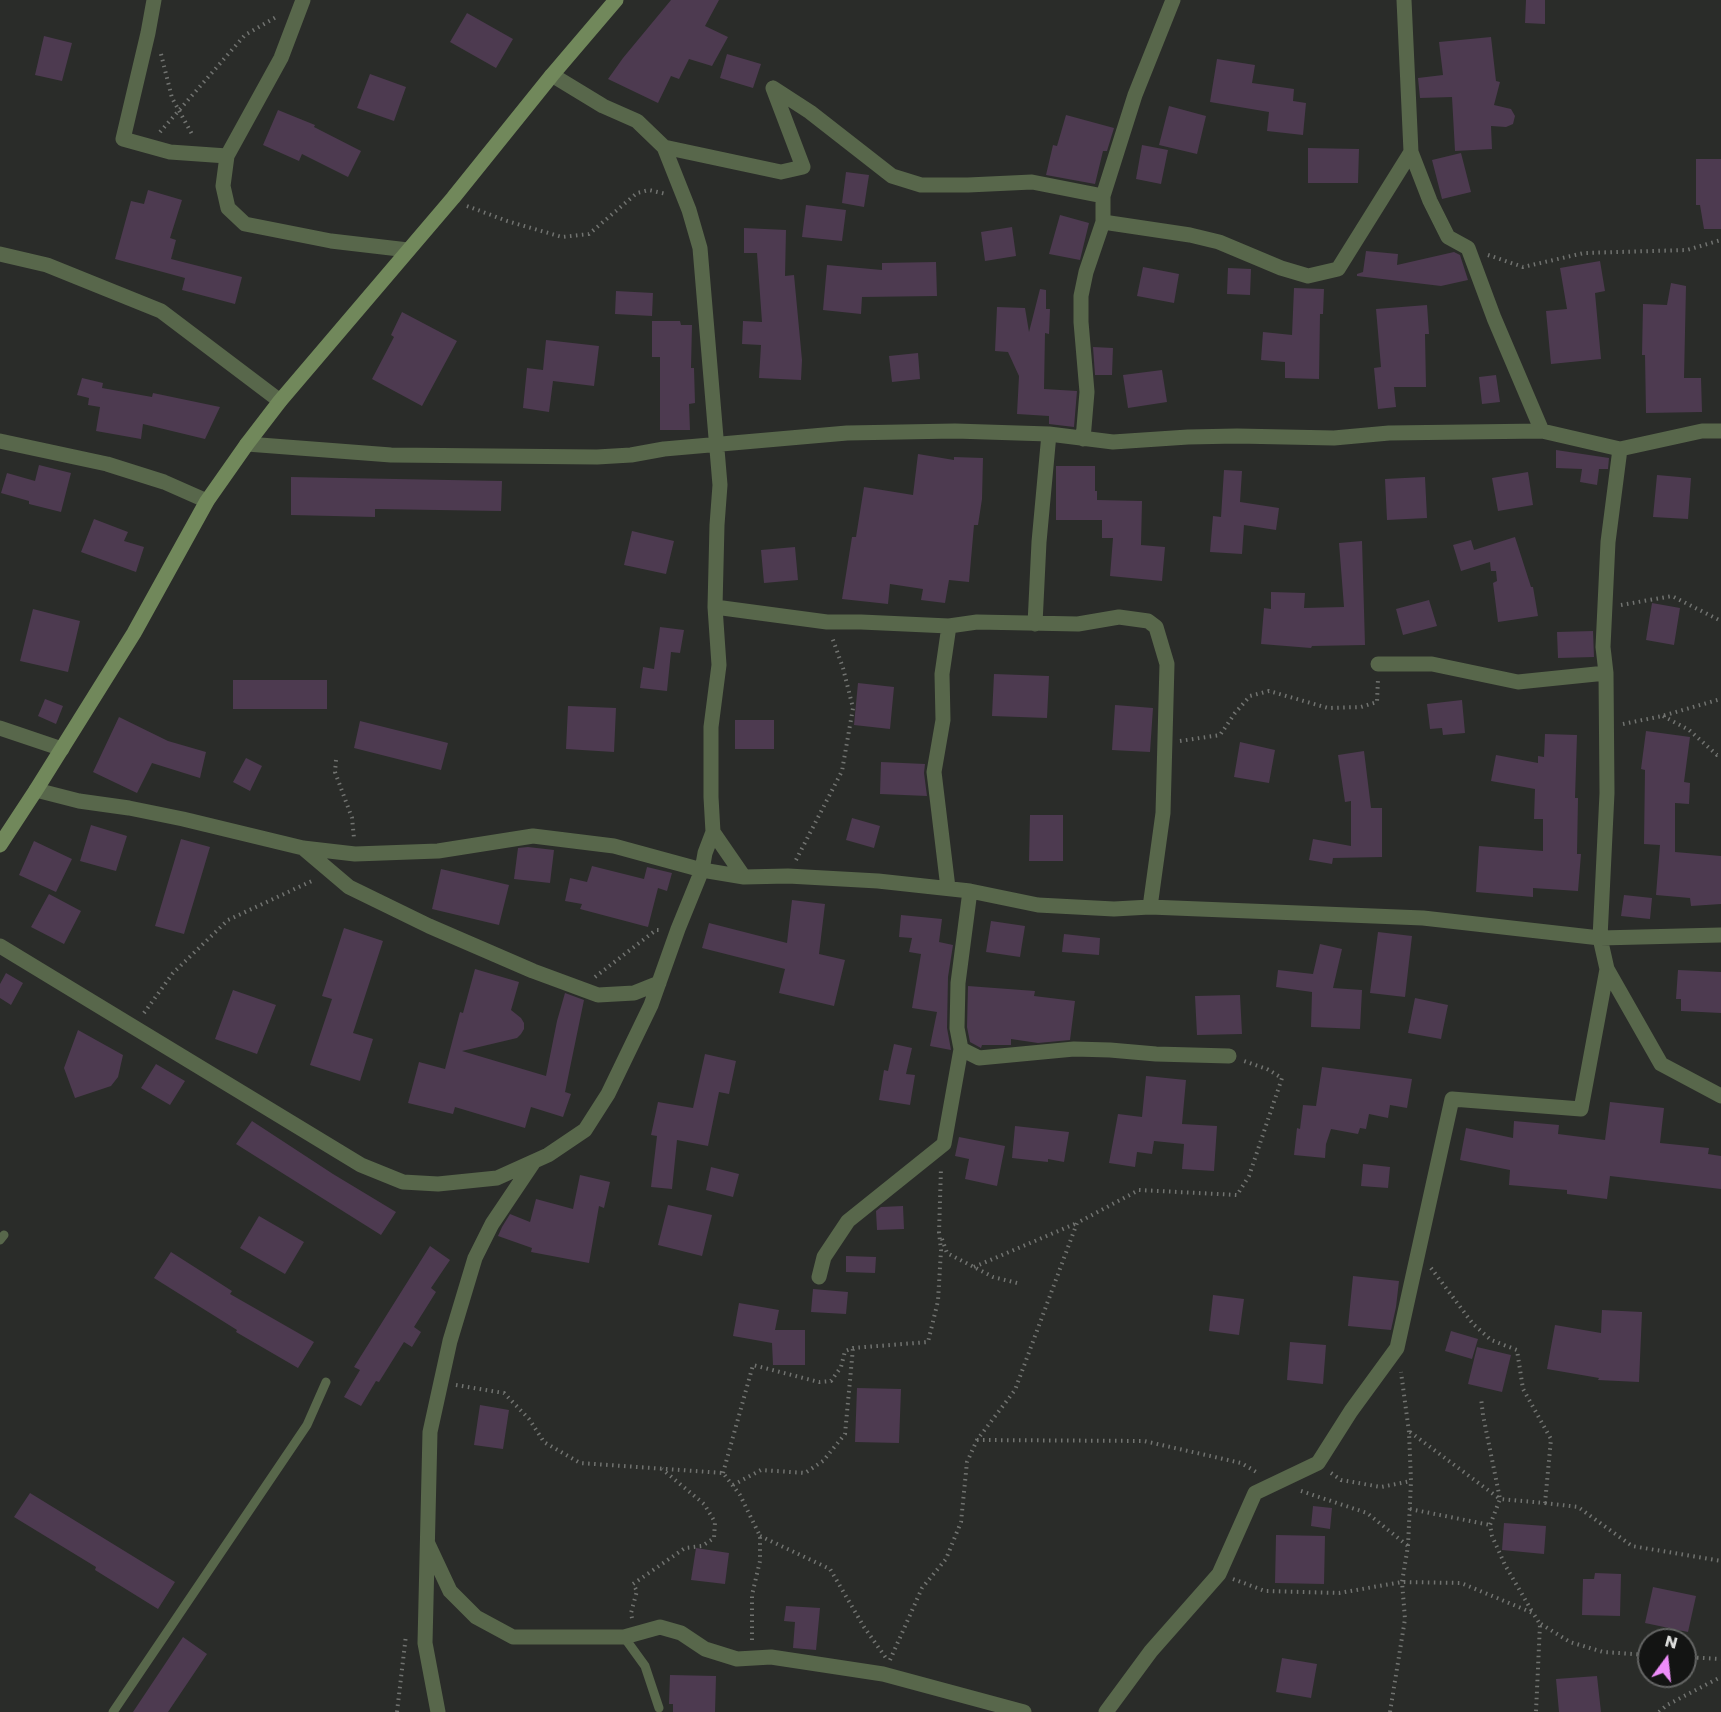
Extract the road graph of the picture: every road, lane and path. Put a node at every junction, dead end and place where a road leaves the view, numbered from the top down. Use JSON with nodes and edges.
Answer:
{"nodes":[{"id":1,"x":154,"y":0,"type":"edge"},
{"id":2,"x":616,"y":0,"type":"edge"},
{"id":3,"x":1173,"y":0,"type":"edge"},
{"id":4,"x":1404,"y":0,"type":"edge"},
{"id":5,"x":302,"y":1,"type":"edge"},
{"id":6,"x":148,"y":33,"type":"junction"},
{"id":7,"x":552,"y":75,"type":"junction"},
{"id":8,"x":180,"y":109,"type":"junction"},
{"id":9,"x":147,"y":146,"type":"junction"},
{"id":10,"x":664,"y":147,"type":"junction"},
{"id":11,"x":1411,"y":152,"type":"junction"},
{"id":12,"x":202,"y":154,"type":"junction"},
{"id":13,"x":227,"y":156,"type":"junction"},
{"id":14,"x":1104,"y":196,"type":"junction"},
{"id":15,"x":453,"y":198,"type":"junction"},
{"id":16,"x":689,"y":210,"type":"junction"},
{"id":17,"x":1103,"y":222,"type":"junction"},
{"id":18,"x":1721,"y":240,"type":"edge"},
{"id":19,"x":1467,"y":248,"type":"junction"},
{"id":20,"x":408,"y":250,"type":"junction"},
{"id":21,"x":0,"y":254,"type":"edge"},
{"id":22,"x":280,"y":401,"type":"junction"},
{"id":23,"x":1542,"y":431,"type":"junction"},
{"id":24,"x":1721,"y":431,"type":"edge"},
{"id":25,"x":1049,"y":434,"type":"junction"},
{"id":26,"x":1083,"y":439,"type":"junction"},
{"id":27,"x":0,"y":441,"type":"edge"},
{"id":28,"x":247,"y":444,"type":"junction"},
{"id":29,"x":716,"y":444,"type":"junction"},
{"id":30,"x":1620,"y":449,"type":"junction"},
{"id":31,"x":207,"y":501,"type":"junction"},
{"id":32,"x":715,"y":607,"type":"junction"},
{"id":33,"x":1605,"y":608,"type":"junction"},
{"id":34,"x":1721,"y":621,"type":"edge"},
{"id":35,"x":827,"y":622,"type":"junction"},
{"id":36,"x":1035,"y":624,"type":"junction"},
{"id":37,"x":949,"y":626,"type":"junction"},
{"id":38,"x":1378,"y":664,"type":"joint"},
{"id":39,"x":1606,"y":673,"type":"junction"},
{"id":40,"x":1721,"y":699,"type":"edge"},
{"id":41,"x":1662,"y":716,"type":"junction"},
{"id":42,"x":1606,"y":727,"type":"junction"},
{"id":43,"x":0,"y":728,"type":"edge"},
{"id":44,"x":1164,"y":744,"type":"junction"},
{"id":45,"x":62,"y":749,"type":"junction"},
{"id":46,"x":1721,"y":755,"type":"edge"},
{"id":47,"x":336,"y":760,"type":"dead end"},
{"id":48,"x":36,"y":790,"type":"junction"},
{"id":49,"x":713,"y":832,"type":"junction"},
{"id":50,"x":0,"y":845,"type":"edge"},
{"id":51,"x":303,"y":848,"type":"junction"},
{"id":52,"x":355,"y":854,"type":"junction"},
{"id":53,"x":702,"y":870,"type":"junction"},
{"id":54,"x":331,"y":873,"type":"junction"},
{"id":55,"x":788,"y":876,"type":"junction"},
{"id":56,"x":744,"y":877,"type":"junction"},
{"id":57,"x":948,"y":888,"type":"junction"},
{"id":58,"x":970,"y":891,"type":"junction"},
{"id":59,"x":1150,"y":907,"type":"junction"},
{"id":60,"x":678,"y":929,"type":"junction"},
{"id":61,"x":1721,"y":935,"type":"edge"},
{"id":62,"x":1600,"y":938,"type":"junction"},
{"id":63,"x":0,"y":946,"type":"edge"},
{"id":64,"x":1607,"y":969,"type":"junction"},
{"id":65,"x":658,"y":983,"type":"junction"},
{"id":66,"x":580,"y":988,"type":"junction"},
{"id":67,"x":134,"y":1026,"type":"junction"},
{"id":68,"x":961,"y":1049,"type":"junction"},
{"id":69,"x":1229,"y":1056,"type":"joint"},
{"id":70,"x":1721,"y":1096,"type":"edge"},
{"id":71,"x":944,"y":1143,"type":"junction"},
{"id":72,"x":534,"y":1161,"type":"junction"},
{"id":73,"x":1077,"y":1222,"type":"junction"},
{"id":74,"x":939,"y":1232,"type":"junction"},
{"id":75,"x":1419,"y":1251,"type":"junction"},
{"id":76,"x":974,"y":1267,"type":"junction"},
{"id":77,"x":819,"y":1276,"type":"dead end"},
{"id":78,"x":1017,"y":1284,"type":"dead end"},
{"id":79,"x":853,"y":1348,"type":"junction"},
{"id":80,"x":1397,"y":1348,"type":"junction"},
{"id":81,"x":326,"y":1382,"type":"dead end"},
{"id":82,"x":441,"y":1382,"type":"junction"},
{"id":83,"x":1482,"y":1398,"type":"dead end"},
{"id":84,"x":1409,"y":1432,"type":"junction"},
{"id":85,"x":977,"y":1440,"type":"junction"},
{"id":86,"x":1318,"y":1463,"type":"junction"},
{"id":87,"x":661,"y":1468,"type":"junction"},
{"id":88,"x":723,"y":1473,"type":"junction"},
{"id":89,"x":1411,"y":1482,"type":"junction"},
{"id":90,"x":1277,"y":1483,"type":"junction"},
{"id":91,"x":733,"y":1485,"type":"junction"},
{"id":92,"x":1500,"y":1499,"type":"junction"},
{"id":93,"x":1545,"y":1503,"type":"junction"},
{"id":94,"x":1410,"y":1509,"type":"junction"},
{"id":95,"x":1490,"y":1525,"type":"junction"},
{"id":96,"x":760,"y":1536,"type":"junction"},
{"id":97,"x":428,"y":1544,"type":"junction"},
{"id":98,"x":1408,"y":1546,"type":"junction"},
{"id":99,"x":1721,"y":1561,"type":"edge"},
{"id":100,"x":1219,"y":1574,"type":"junction"},
{"id":101,"x":1402,"y":1582,"type":"junction"},
{"id":102,"x":1533,"y":1613,"type":"junction"},
{"id":103,"x":1540,"y":1624,"type":"junction"},
{"id":104,"x":629,"y":1636,"type":"junction"},
{"id":105,"x":1637,"y":1654,"type":"edge"},
{"id":106,"x":752,"y":1658,"type":"junction"},
{"id":107,"x":1697,"y":1658,"type":"edge"},
{"id":108,"x":1721,"y":1659,"type":"edge"},
{"id":109,"x":886,"y":1668,"type":"junction"},
{"id":110,"x":1721,"y":1677,"type":"edge"},
{"id":111,"x":659,"y":1708,"type":"dead end"},
{"id":112,"x":113,"y":1712,"type":"edge"},
{"id":113,"x":438,"y":1712,"type":"edge"},
{"id":114,"x":1023,"y":1712,"type":"edge"},
{"id":115,"x":1106,"y":1712,"type":"edge"},
{"id":116,"x":1390,"y":1712,"type":"edge"},
{"id":117,"x":1536,"y":1712,"type":"edge"},
{"id":118,"x":1659,"y":1712,"type":"edge"}],
"edges":[{"from":1,"to":6,"type":"street"},
{"from":2,"to":7,"type":"main road"},
{"from":3,"to":14,"type":"street"},
{"from":4,"to":11,"type":"street"},
{"from":5,"to":8,"type":"path"},
{"from":5,"to":13,"type":"street"},
{"from":6,"to":8,"type":"path"},
{"from":6,"to":9,"type":"street"},
{"from":7,"to":10,"type":"street"},
{"from":7,"to":15,"type":"main road"},
{"from":8,"to":9,"type":"path"},
{"from":8,"to":12,"type":"path"},
{"from":9,"to":12,"type":"street"},
{"from":10,"to":14,"type":"street"},
{"from":10,"to":16,"type":"street"},
{"from":11,"to":17,"type":"street"},
{"from":11,"to":19,"type":"street"},
{"from":12,"to":13,"type":"street"},
{"from":13,"to":20,"type":"street"},
{"from":14,"to":17,"type":"street"},
{"from":15,"to":16,"type":"path"},
{"from":15,"to":20,"type":"main road"},
{"from":16,"to":29,"type":"street"},
{"from":17,"to":26,"type":"street"},
{"from":18,"to":19,"type":"path"},
{"from":19,"to":23,"type":"street"},
{"from":20,"to":22,"type":"main road"},
{"from":21,"to":22,"type":"street"},
{"from":22,"to":28,"type":"main road"},
{"from":23,"to":26,"type":"street"},
{"from":23,"to":30,"type":"street"},
{"from":24,"to":30,"type":"street"},
{"from":25,"to":26,"type":"street"},
{"from":25,"to":29,"type":"street"},
{"from":25,"to":36,"type":"street"},
{"from":27,"to":31,"type":"street"},
{"from":28,"to":29,"type":"street"},
{"from":28,"to":31,"type":"main road"},
{"from":29,"to":32,"type":"street"},
{"from":30,"to":33,"type":"street"},
{"from":31,"to":45,"type":"main road"},
{"from":32,"to":35,"type":"street"},
{"from":32,"to":49,"type":"street"},
{"from":33,"to":34,"type":"path"},
{"from":33,"to":39,"type":"street"},
{"from":35,"to":37,"type":"street"},
{"from":35,"to":55,"type":"path"},
{"from":36,"to":37,"type":"street"},
{"from":36,"to":44,"type":"street"},
{"from":37,"to":57,"type":"street"},
{"from":38,"to":39,"type":"street"},
{"from":38,"to":44,"type":"path"},
{"from":39,"to":42,"type":"street"},
{"from":40,"to":41,"type":"path"},
{"from":41,"to":42,"type":"path"},
{"from":41,"to":46,"type":"path"},
{"from":42,"to":62,"type":"street"},
{"from":43,"to":45,"type":"street"},
{"from":44,"to":59,"type":"street"},
{"from":45,"to":48,"type":"main road"},
{"from":47,"to":52,"type":"path"},
{"from":48,"to":50,"type":"main road"},
{"from":48,"to":51,"type":"street"},
{"from":49,"to":53,"type":"street"},
{"from":49,"to":56,"type":"street"},
{"from":51,"to":52,"type":"street"},
{"from":51,"to":54,"type":"street"},
{"from":52,"to":53,"type":"street"},
{"from":53,"to":56,"type":"street"},
{"from":53,"to":60,"type":"street"},
{"from":54,"to":66,"type":"street"},
{"from":54,"to":67,"type":"path"},
{"from":55,"to":56,"type":"street"},
{"from":55,"to":57,"type":"street"},
{"from":57,"to":58,"type":"street"},
{"from":58,"to":59,"type":"street"},
{"from":58,"to":68,"type":"street"},
{"from":59,"to":62,"type":"street"},
{"from":60,"to":65,"type":"street"},
{"from":60,"to":66,"type":"path"},
{"from":61,"to":62,"type":"street"},
{"from":62,"to":64,"type":"street"},
{"from":63,"to":67,"type":"street"},
{"from":64,"to":70,"type":"street"},
{"from":64,"to":75,"type":"street"},
{"from":65,"to":66,"type":"street"},
{"from":65,"to":72,"type":"street"},
{"from":67,"to":72,"type":"street"},
{"from":68,"to":69,"type":"street"},
{"from":68,"to":71,"type":"street"},
{"from":69,"to":73,"type":"path"},
{"from":71,"to":74,"type":"path"},
{"from":71,"to":77,"type":"street"},
{"from":72,"to":82,"type":"street"},
{"from":73,"to":76,"type":"path"},
{"from":73,"to":85,"type":"path"},
{"from":74,"to":76,"type":"path"},
{"from":74,"to":79,"type":"path"},
{"from":75,"to":80,"type":"street"},
{"from":75,"to":93,"type":"path"},
{"from":76,"to":78,"type":"path"},
{"from":79,"to":88,"type":"path"},
{"from":79,"to":91,"type":"path"},
{"from":80,"to":84,"type":"path"},
{"from":80,"to":86,"type":"street"},
{"from":81,"to":112,"type":"lane"},
{"from":82,"to":87,"type":"path"},
{"from":82,"to":97,"type":"street"},
{"from":83,"to":92,"type":"path"},
{"from":84,"to":89,"type":"path"},
{"from":84,"to":92,"type":"path"},
{"from":85,"to":90,"type":"path"},
{"from":85,"to":109,"type":"path"},
{"from":86,"to":89,"type":"path"},
{"from":86,"to":90,"type":"street"},
{"from":87,"to":88,"type":"path"},
{"from":87,"to":104,"type":"path"},
{"from":88,"to":91,"type":"path"},
{"from":89,"to":94,"type":"path"},
{"from":90,"to":98,"type":"path"},
{"from":90,"to":100,"type":"street"},
{"from":91,"to":96,"type":"path"},
{"from":92,"to":93,"type":"path"},
{"from":92,"to":95,"type":"path"},
{"from":93,"to":99,"type":"path"},
{"from":94,"to":95,"type":"path"},
{"from":94,"to":98,"type":"path"},
{"from":95,"to":102,"type":"path"},
{"from":96,"to":106,"type":"path"},
{"from":96,"to":109,"type":"path"},
{"from":97,"to":104,"type":"street"},
{"from":97,"to":113,"type":"street"},
{"from":98,"to":101,"type":"path"},
{"from":100,"to":101,"type":"path"},
{"from":100,"to":115,"type":"street"},
{"from":101,"to":102,"type":"path"},
{"from":101,"to":116,"type":"path"},
{"from":102,"to":103,"type":"path"},
{"from":103,"to":105,"type":"path"},
{"from":103,"to":117,"type":"path"},
{"from":104,"to":106,"type":"street"},
{"from":104,"to":111,"type":"lane"},
{"from":106,"to":109,"type":"street"},
{"from":107,"to":108,"type":"path"},
{"from":109,"to":114,"type":"street"},
{"from":110,"to":118,"type":"path"}]}
